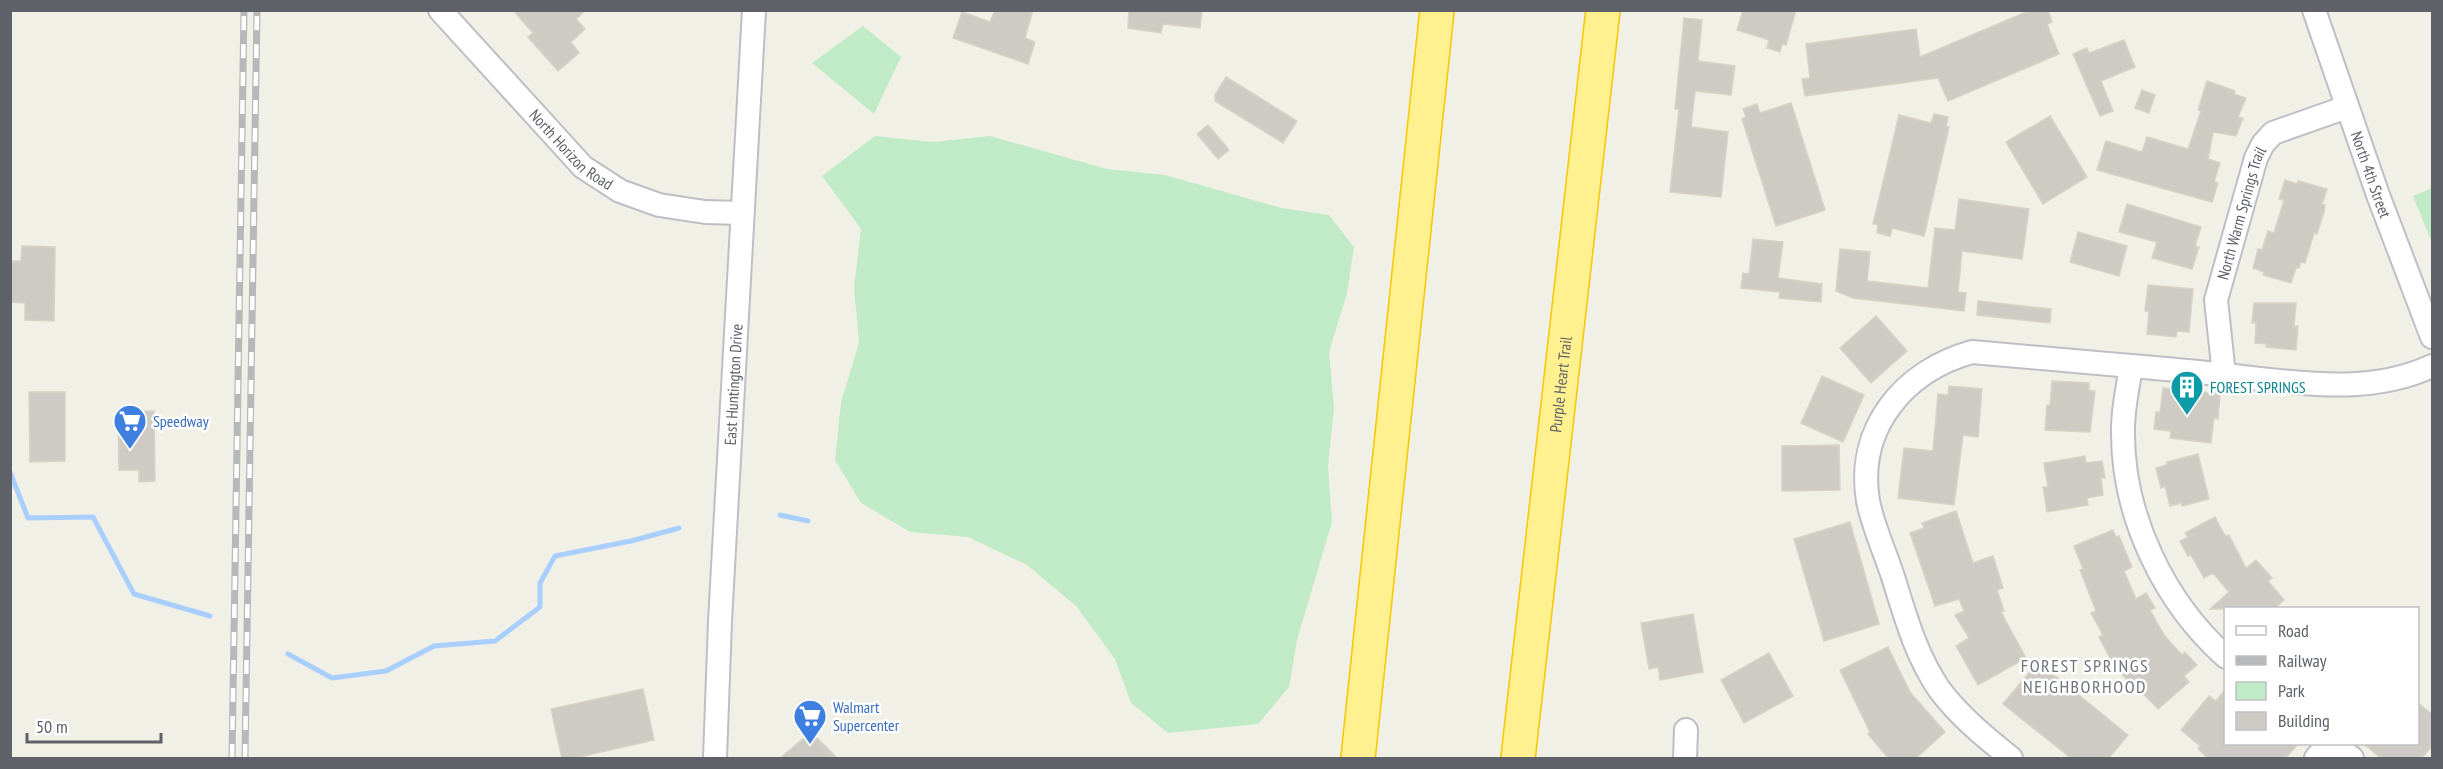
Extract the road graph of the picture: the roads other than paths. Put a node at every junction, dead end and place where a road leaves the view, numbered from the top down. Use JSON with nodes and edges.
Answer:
{"nodes":[{"id":1,"x":440,"y":10,"type":"edge"},
{"id":2,"x":754,"y":10,"type":"edge"},
{"id":3,"x":1437,"y":10,"type":"edge"},
{"id":4,"x":1603,"y":10,"type":"edge"},
{"id":5,"x":2314,"y":10,"type":"edge"},
{"id":6,"x":2347,"y":107,"type":"junction"},
{"id":7,"x":742,"y":213,"type":"junction"},
{"id":8,"x":2433,"y":337,"type":"edge"},
{"id":9,"x":2131,"y":366,"type":"junction"},
{"id":10,"x":2433,"y":366,"type":"edge"},
{"id":11,"x":2224,"y":375,"type":"junction"},
{"id":12,"x":2224,"y":655,"type":"edge"},
{"id":13,"x":1686,"y":730,"type":"dead end"},
{"id":14,"x":2330,"y":745,"type":"edge"},
{"id":15,"x":2332,"y":745,"type":"edge"},
{"id":16,"x":715,"y":759,"type":"edge"},
{"id":17,"x":1358,"y":759,"type":"edge"},
{"id":18,"x":1518,"y":759,"type":"edge"},
{"id":19,"x":1685,"y":759,"type":"edge"},
{"id":20,"x":2011,"y":759,"type":"edge"},
{"id":21,"x":2316,"y":759,"type":"edge"},
{"id":22,"x":2352,"y":759,"type":"edge"}],
"edges":[{"from":1,"to":7,"type":"street","name":"North Horizon Road"},
{"from":2,"to":7,"type":"street","name":"East Huntington Drive"},
{"from":3,"to":17,"type":"highway"},
{"from":4,"to":18,"type":"highway","name":"Purple Heart Trail"},
{"from":5,"to":6,"type":"street","name":"North 4th Street"},
{"from":6,"to":8,"type":"street","name":"North 4th Street"},
{"from":6,"to":11,"type":"street","name":"North Warm Springs Trail"},
{"from":7,"to":16,"type":"street","name":"East Huntington Drive"},
{"from":9,"to":11,"type":"street"},
{"from":9,"to":12,"type":"street"},
{"from":9,"to":20,"type":"street"},
{"from":10,"to":11,"type":"street"},
{"from":13,"to":19,"type":"street"},
{"from":14,"to":21,"type":"street"},
{"from":15,"to":22,"type":"street"}]}
